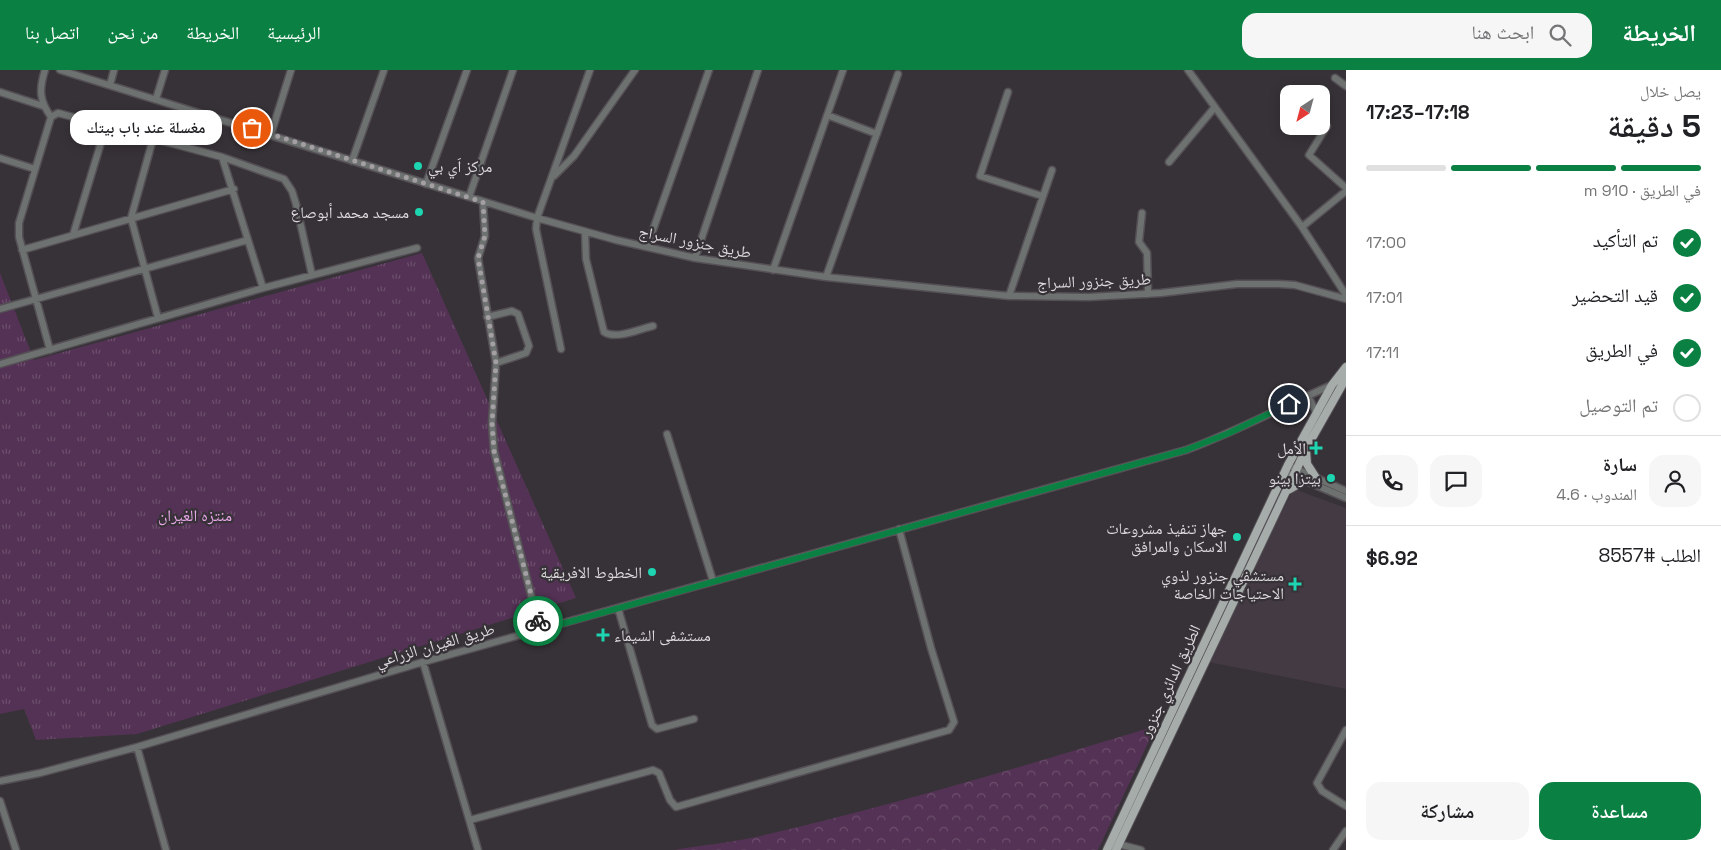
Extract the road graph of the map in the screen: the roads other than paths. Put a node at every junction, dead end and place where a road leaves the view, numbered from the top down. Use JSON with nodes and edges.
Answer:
{"nodes":[{"id":1,"x":45,"y":70,"type":"edge"},
{"id":2,"x":60,"y":70,"type":"edge"},
{"id":3,"x":114,"y":70,"type":"edge"},
{"id":4,"x":165,"y":70,"type":"edge"},
{"id":5,"x":292,"y":70,"type":"edge"},
{"id":6,"x":384,"y":70,"type":"edge"},
{"id":7,"x":466,"y":70,"type":"edge"},
{"id":8,"x":513,"y":70,"type":"edge"},
{"id":9,"x":590,"y":70,"type":"edge"},
{"id":10,"x":635,"y":70,"type":"edge"},
{"id":11,"x":709,"y":70,"type":"edge"},
{"id":12,"x":758,"y":70,"type":"edge"},
{"id":13,"x":843,"y":70,"type":"edge"},
{"id":14,"x":1188,"y":70,"type":"edge"},
{"id":15,"x":898,"y":74,"type":"dead end"},
{"id":16,"x":1335,"y":78,"type":"dead end"},
{"id":17,"x":110,"y":85,"type":"junction"},
{"id":18,"x":1346,"y":86,"type":"edge"},
{"id":19,"x":0,"y":92,"type":"edge"},
{"id":20,"x":1008,"y":92,"type":"dead end"},
{"id":21,"x":156,"y":99,"type":"junction"},
{"id":22,"x":43,"y":106,"type":"junction"},
{"id":23,"x":1215,"y":107,"type":"junction"},
{"id":24,"x":827,"y":115,"type":"junction"},
{"id":25,"x":52,"y":117,"type":"junction"},
{"id":26,"x":106,"y":126,"type":"junction"},
{"id":27,"x":271,"y":134,"type":"junction"},
{"id":28,"x":877,"y":134,"type":"junction"},
{"id":29,"x":1321,"y":135,"type":"edge"},
{"id":30,"x":153,"y":139,"type":"junction"},
{"id":31,"x":222,"y":157,"type":"junction"},
{"id":32,"x":0,"y":158,"type":"edge"},
{"id":33,"x":352,"y":161,"type":"junction"},
{"id":34,"x":1169,"y":162,"type":"dead end"},
{"id":35,"x":35,"y":169,"type":"junction"},
{"id":36,"x":1052,"y":170,"type":"dead end"},
{"id":37,"x":553,"y":177,"type":"junction"},
{"id":38,"x":426,"y":184,"type":"junction"},
{"id":39,"x":234,"y":189,"type":"junction"},
{"id":40,"x":1346,"y":189,"type":"edge"},
{"id":41,"x":1042,"y":196,"type":"junction"},
{"id":42,"x":469,"y":197,"type":"junction"},
{"id":43,"x":483,"y":202,"type":"junction"},
{"id":44,"x":1142,"y":213,"type":"dead end"},
{"id":45,"x":131,"y":218,"type":"junction"},
{"id":46,"x":537,"y":218,"type":"junction"},
{"id":47,"x":1302,"y":227,"type":"junction"},
{"id":48,"x":585,"y":232,"type":"junction"},
{"id":49,"x":73,"y":235,"type":"junction"},
{"id":50,"x":248,"y":240,"type":"junction"},
{"id":51,"x":647,"y":247,"type":"junction"},
{"id":52,"x":417,"y":248,"type":"dead end"},
{"id":53,"x":22,"y":250,"type":"junction"},
{"id":54,"x":696,"y":258,"type":"junction"},
{"id":55,"x":144,"y":270,"type":"junction"},
{"id":56,"x":773,"y":270,"type":"junction"},
{"id":57,"x":312,"y":275,"type":"junction"},
{"id":58,"x":826,"y":277,"type":"junction"},
{"id":59,"x":263,"y":288,"type":"junction"},
{"id":60,"x":1148,"y":294,"type":"junction"},
{"id":61,"x":1009,"y":296,"type":"junction"},
{"id":62,"x":1346,"y":297,"type":"edge"},
{"id":63,"x":37,"y":299,"type":"junction"},
{"id":64,"x":0,"y":309,"type":"edge"},
{"id":65,"x":487,"y":317,"type":"junction"},
{"id":66,"x":158,"y":318,"type":"junction"},
{"id":67,"x":653,"y":326,"type":"dead end"},
{"id":68,"x":562,"y":349,"type":"dead end"},
{"id":69,"x":50,"y":350,"type":"junction"},
{"id":70,"x":496,"y":363,"type":"junction"},
{"id":71,"x":0,"y":364,"type":"edge"},
{"id":72,"x":1346,"y":367,"type":"edge"},
{"id":73,"x":1346,"y":378,"type":"edge"},
{"id":74,"x":1332,"y":385,"type":"junction"},
{"id":75,"x":1300,"y":398,"type":"junction"},
{"id":76,"x":1316,"y":412,"type":"junction"},
{"id":77,"x":667,"y":434,"type":"dead end"},
{"id":78,"x":1307,"y":447,"type":"junction"},
{"id":79,"x":1287,"y":469,"type":"junction"},
{"id":80,"x":1295,"y":473,"type":"junction"},
{"id":81,"x":1316,"y":478,"type":"junction"},
{"id":82,"x":1304,"y":481,"type":"junction"},
{"id":83,"x":1346,"y":491,"type":"edge"},
{"id":84,"x":1285,"y":493,"type":"junction"},
{"id":85,"x":1346,"y":498,"type":"edge"},
{"id":86,"x":899,"y":529,"type":"junction"},
{"id":87,"x":713,"y":581,"type":"junction"},
{"id":88,"x":618,"y":608,"type":"junction"},
{"id":89,"x":540,"y":630,"type":"junction"},
{"id":90,"x":423,"y":662,"type":"junction"},
{"id":91,"x":694,"y":719,"type":"dead end"},
{"id":92,"x":1346,"y":730,"type":"edge"},
{"id":93,"x":137,"y":747,"type":"junction"},
{"id":94,"x":0,"y":781,"type":"edge"},
{"id":95,"x":0,"y":800,"type":"edge"},
{"id":96,"x":1346,"y":806,"type":"edge"},
{"id":97,"x":470,"y":820,"type":"junction"},
{"id":98,"x":1346,"y":831,"type":"edge"},
{"id":99,"x":1117,"y":847,"type":"edge"},
{"id":100,"x":16,"y":850,"type":"edge"},
{"id":101,"x":166,"y":850,"type":"edge"},
{"id":102,"x":478,"y":850,"type":"edge"},
{"id":103,"x":1107,"y":850,"type":"edge"},
{"id":104,"x":1141,"y":850,"type":"edge"},
{"id":105,"x":1332,"y":850,"type":"edge"}],
"edges":[{"from":1,"to":22,"type":"street"},
{"from":2,"to":17,"type":"street","name":"طريق جنزور السراج"},
{"from":3,"to":17,"type":"street"},
{"from":4,"to":21,"type":"street"},
{"from":5,"to":27,"type":"street"},
{"from":6,"to":33,"type":"street"},
{"from":7,"to":38,"type":"street"},
{"from":8,"to":42,"type":"street"},
{"from":9,"to":37,"type":"street"},
{"from":10,"to":37,"type":"street"},
{"from":11,"to":51,"type":"street"},
{"from":12,"to":54,"type":"street"},
{"from":13,"to":24,"type":"street"},
{"from":14,"to":23,"type":"street"},
{"from":15,"to":28,"type":"street"},
{"from":16,"to":18,"type":"street"},
{"from":17,"to":21,"type":"street","name":"طريق جنزور السراج"},
{"from":19,"to":22,"type":"street"},
{"from":20,"to":41,"type":"street"},
{"from":21,"to":27,"type":"street","name":"طريق جنزور السراج"},
{"from":22,"to":25,"type":"street"},
{"from":23,"to":34,"type":"street"},
{"from":23,"to":47,"type":"street"},
{"from":24,"to":28,"type":"street"},
{"from":24,"to":56,"type":"street"},
{"from":25,"to":26,"type":"street"},
{"from":25,"to":35,"type":"street"},
{"from":26,"to":30,"type":"street"},
{"from":26,"to":49,"type":"street"},
{"from":27,"to":33,"type":"street","name":"طريق جنزور السراج"},
{"from":28,"to":58,"type":"street"},
{"from":29,"to":40,"type":"street"},
{"from":30,"to":31,"type":"street"},
{"from":30,"to":45,"type":"street"},
{"from":31,"to":39,"type":"street"},
{"from":31,"to":57,"type":"street"},
{"from":32,"to":35,"type":"street"},
{"from":33,"to":38,"type":"street","name":"طريق جنزور السراج"},
{"from":35,"to":53,"type":"street"},
{"from":36,"to":41,"type":"street"},
{"from":37,"to":46,"type":"street"},
{"from":38,"to":42,"type":"street","name":"طريق جنزور السراج"},
{"from":39,"to":45,"type":"street"},
{"from":39,"to":50,"type":"street"},
{"from":40,"to":47,"type":"street"},
{"from":41,"to":61,"type":"street"},
{"from":42,"to":43,"type":"street","name":"طريق جنزور السراج"},
{"from":43,"to":46,"type":"street","name":"طريق جنزور السراج"},
{"from":43,"to":65,"type":"street"},
{"from":44,"to":60,"type":"street"},
{"from":45,"to":49,"type":"street"},
{"from":45,"to":55,"type":"street"},
{"from":46,"to":48,"type":"street","name":"طريق جنزور السراج"},
{"from":46,"to":68,"type":"street"},
{"from":47,"to":62,"type":"street"},
{"from":48,"to":51,"type":"street","name":"طريق جنزور السراج"},
{"from":48,"to":67,"type":"street"},
{"from":49,"to":53,"type":"street"},
{"from":50,"to":55,"type":"street"},
{"from":50,"to":59,"type":"street"},
{"from":51,"to":54,"type":"street","name":"طريق جنزور السراج"},
{"from":52,"to":57,"type":"street"},
{"from":53,"to":63,"type":"street"},
{"from":54,"to":56,"type":"street","name":"طريق جنزور السراج"},
{"from":55,"to":63,"type":"street"},
{"from":55,"to":66,"type":"street"},
{"from":56,"to":58,"type":"street","name":"طريق جنزور السراج"},
{"from":57,"to":59,"type":"street"},
{"from":58,"to":61,"type":"street","name":"طريق جنزور السراج"},
{"from":59,"to":66,"type":"street"},
{"from":60,"to":61,"type":"street","name":"طريق جنزور السراج"},
{"from":60,"to":62,"type":"street","name":"طريق جنزور السراج"},
{"from":63,"to":64,"type":"street"},
{"from":63,"to":69,"type":"street"},
{"from":65,"to":70,"type":"street"},
{"from":65,"to":70,"type":"street"},
{"from":66,"to":69,"type":"street"},
{"from":69,"to":71,"type":"street"},
{"from":70,"to":89,"type":"street"},
{"from":72,"to":74,"type":"main road","name":"الطريق الدائري جنزور"},
{"from":73,"to":78,"type":"main road","name":"الطريق الدائري جنزور"},
{"from":74,"to":75,"type":"street","name":"طريق الغيران الزراعي"},
{"from":74,"to":76,"type":"main road","name":"الطريق الدائري جنزور"},
{"from":75,"to":76,"type":"street"},
{"from":75,"to":86,"type":"street","name":"طريق الغيران الزراعي"},
{"from":76,"to":79,"type":"main road","name":"الطريق الدائري جنزور"},
{"from":77,"to":87,"type":"street"},
{"from":78,"to":80,"type":"main road","name":"الطريق الدائري جنزور"},
{"from":78,"to":81,"type":"main road"},
{"from":79,"to":80,"type":"street"},
{"from":79,"to":103,"type":"main road","name":"الطريق الدائري جنزور"},
{"from":80,"to":81,"type":"street"},
{"from":80,"to":82,"type":"street"},
{"from":80,"to":84,"type":"main road","name":"الطريق الدائري جنزور"},
{"from":81,"to":83,"type":"street"},
{"from":82,"to":84,"type":"main road"},
{"from":82,"to":85,"type":"street"},
{"from":84,"to":99,"type":"main road","name":"الطريق الدائري جنزور"},
{"from":86,"to":87,"type":"street","name":"طريق الغيران الزراعي"},
{"from":86,"to":97,"type":"street"},
{"from":87,"to":88,"type":"street","name":"طريق الغيران الزراعي"},
{"from":88,"to":89,"type":"street","name":"طريق الغيران الزراعي"},
{"from":88,"to":91,"type":"street"},
{"from":89,"to":90,"type":"street","name":"طريق الغيران الزراعي"},
{"from":90,"to":93,"type":"street","name":"طريق الغيران الزراعي"},
{"from":90,"to":97,"type":"street"},
{"from":92,"to":96,"type":"street"},
{"from":93,"to":94,"type":"street","name":"طريق الغيران الزراعي"},
{"from":93,"to":101,"type":"street"},
{"from":95,"to":100,"type":"street"},
{"from":97,"to":102,"type":"street"},
{"from":98,"to":105,"type":"street"},
{"from":99,"to":104,"type":"street"}]}
